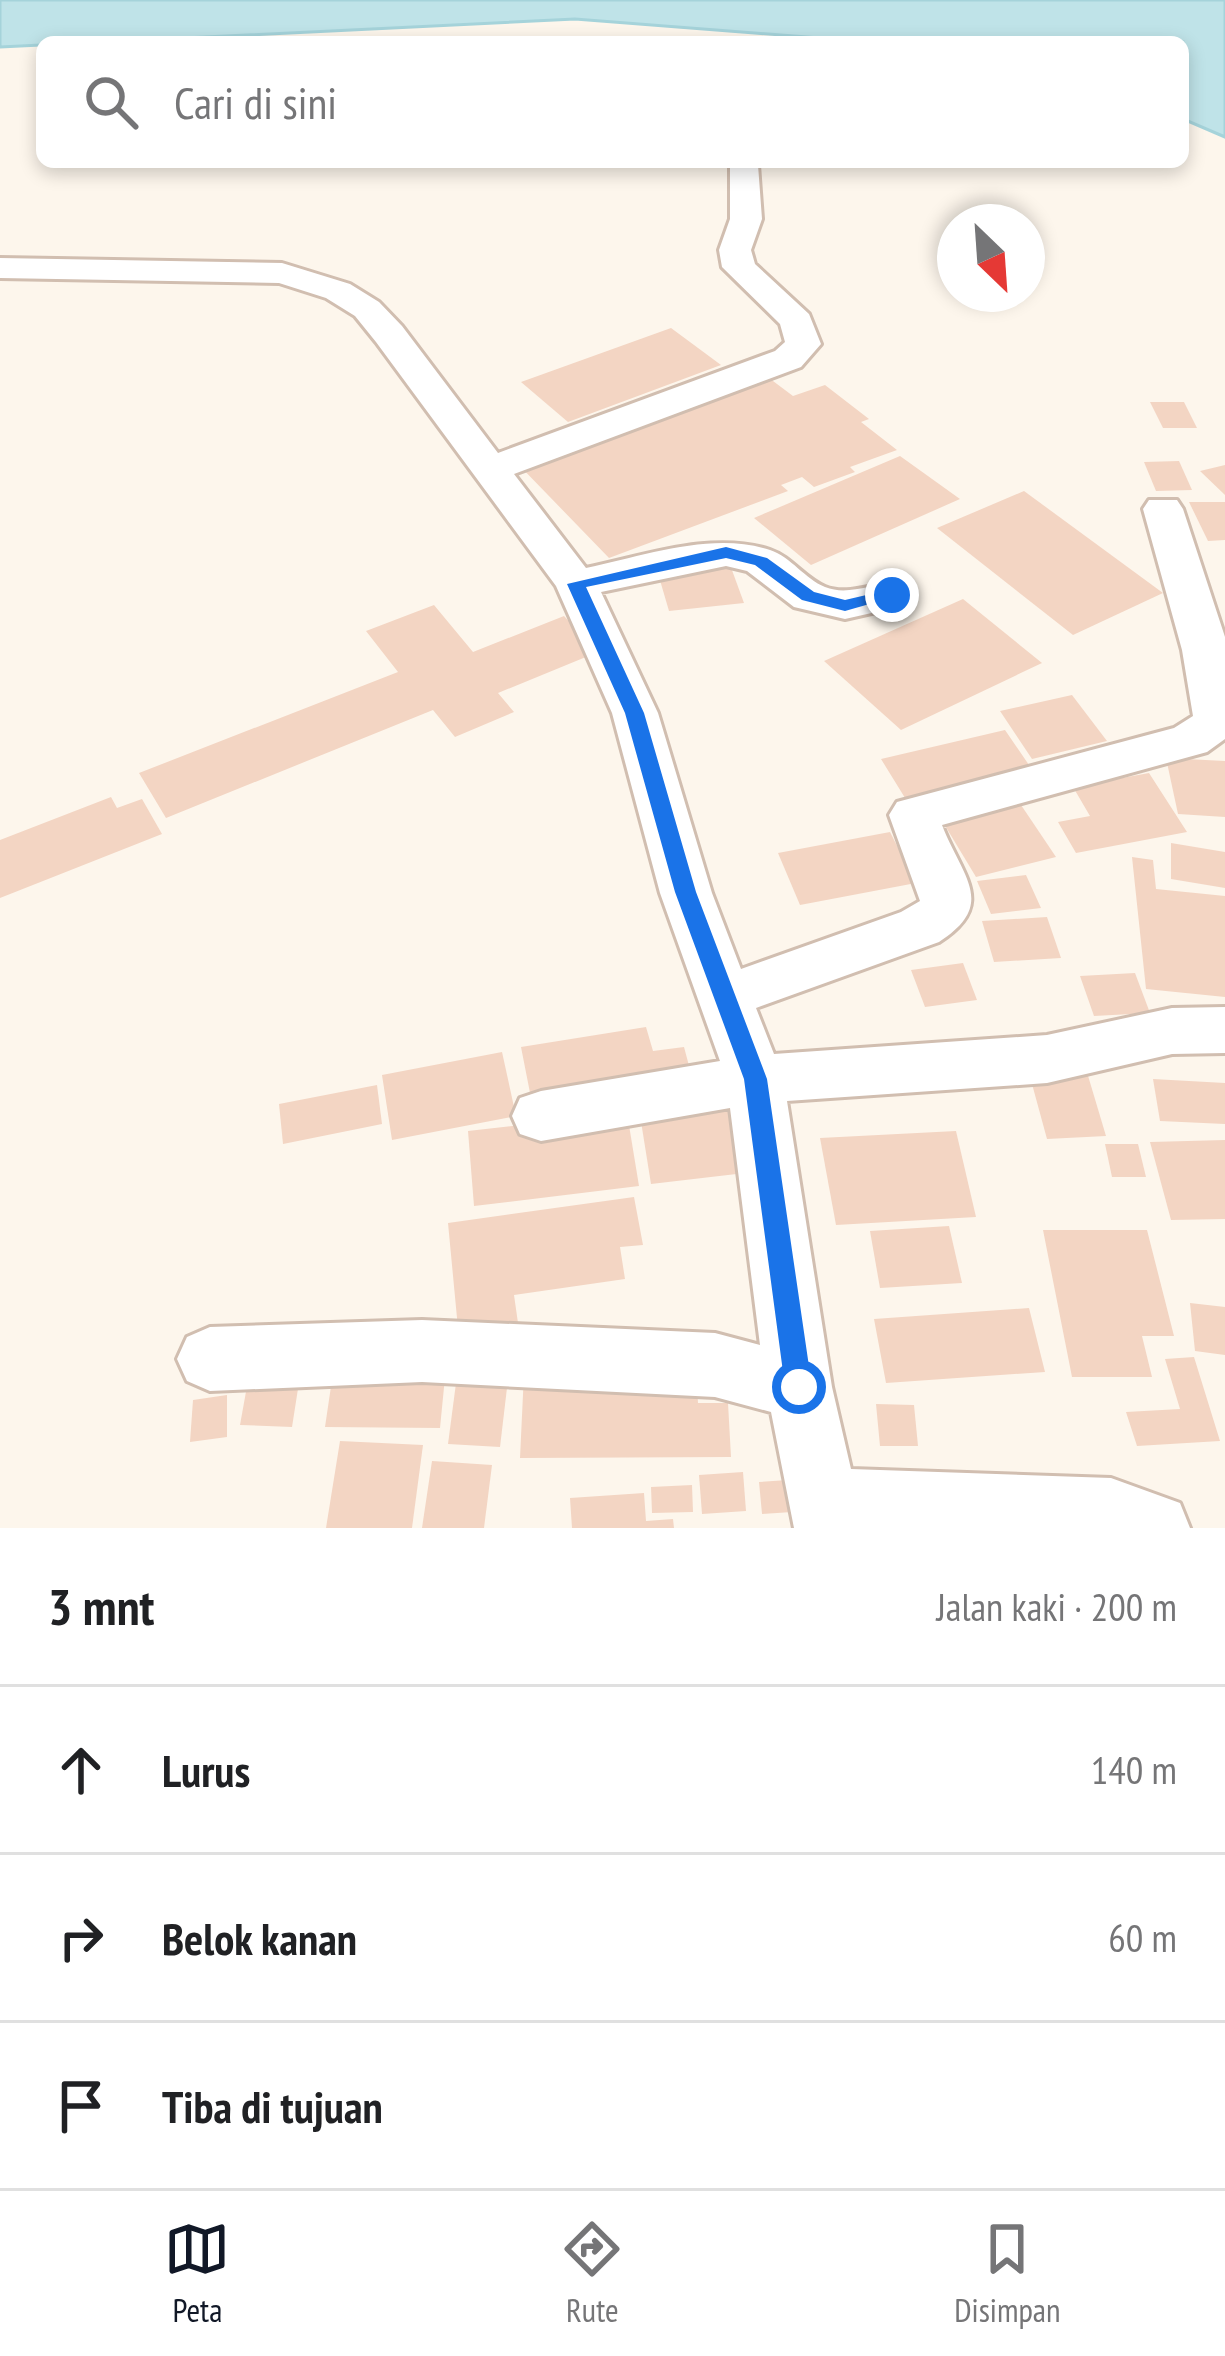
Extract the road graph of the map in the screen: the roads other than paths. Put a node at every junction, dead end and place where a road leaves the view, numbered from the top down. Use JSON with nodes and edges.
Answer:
{"nodes":[{"id":1,"x":743,"y":168,"type":"edge"},
{"id":2,"x":0,"y":268,"type":"edge"},
{"id":3,"x":490,"y":470,"type":"junction"},
{"id":4,"x":1163,"y":509,"type":"dead end"},
{"id":5,"x":576,"y":584,"type":"junction"},
{"id":6,"x":892,"y":595,"type":"dead end"},
{"id":7,"x":1214,"y":651,"type":"edge"},
{"id":8,"x":1207,"y":746,"type":"edge"},
{"id":9,"x":727,"y":996,"type":"junction"},
{"id":10,"x":1225,"y":1030,"type":"edge"},
{"id":11,"x":755,"y":1079,"type":"junction"},
{"id":12,"x":541,"y":1115,"type":"dead end"},
{"id":13,"x":210,"y":1359,"type":"dead end"},
{"id":14,"x":799,"y":1387,"type":"junction"},
{"id":15,"x":827,"y":1516,"type":"edge"},
{"id":16,"x":1155,"y":1528,"type":"edge"}],
"edges":[{"from":1,"to":3,"type":"street"},
{"from":2,"to":3,"type":"street"},
{"from":3,"to":5,"type":"street"},
{"from":4,"to":7,"type":"street"},
{"from":5,"to":6,"type":"street"},
{"from":5,"to":9,"type":"street"},
{"from":7,"to":8,"type":"street"},
{"from":8,"to":9,"type":"street"},
{"from":9,"to":11,"type":"street"},
{"from":10,"to":11,"type":"street"},
{"from":11,"to":12,"type":"street"},
{"from":11,"to":14,"type":"street"},
{"from":13,"to":14,"type":"street"},
{"from":14,"to":15,"type":"street"},
{"from":15,"to":16,"type":"street"}]}
